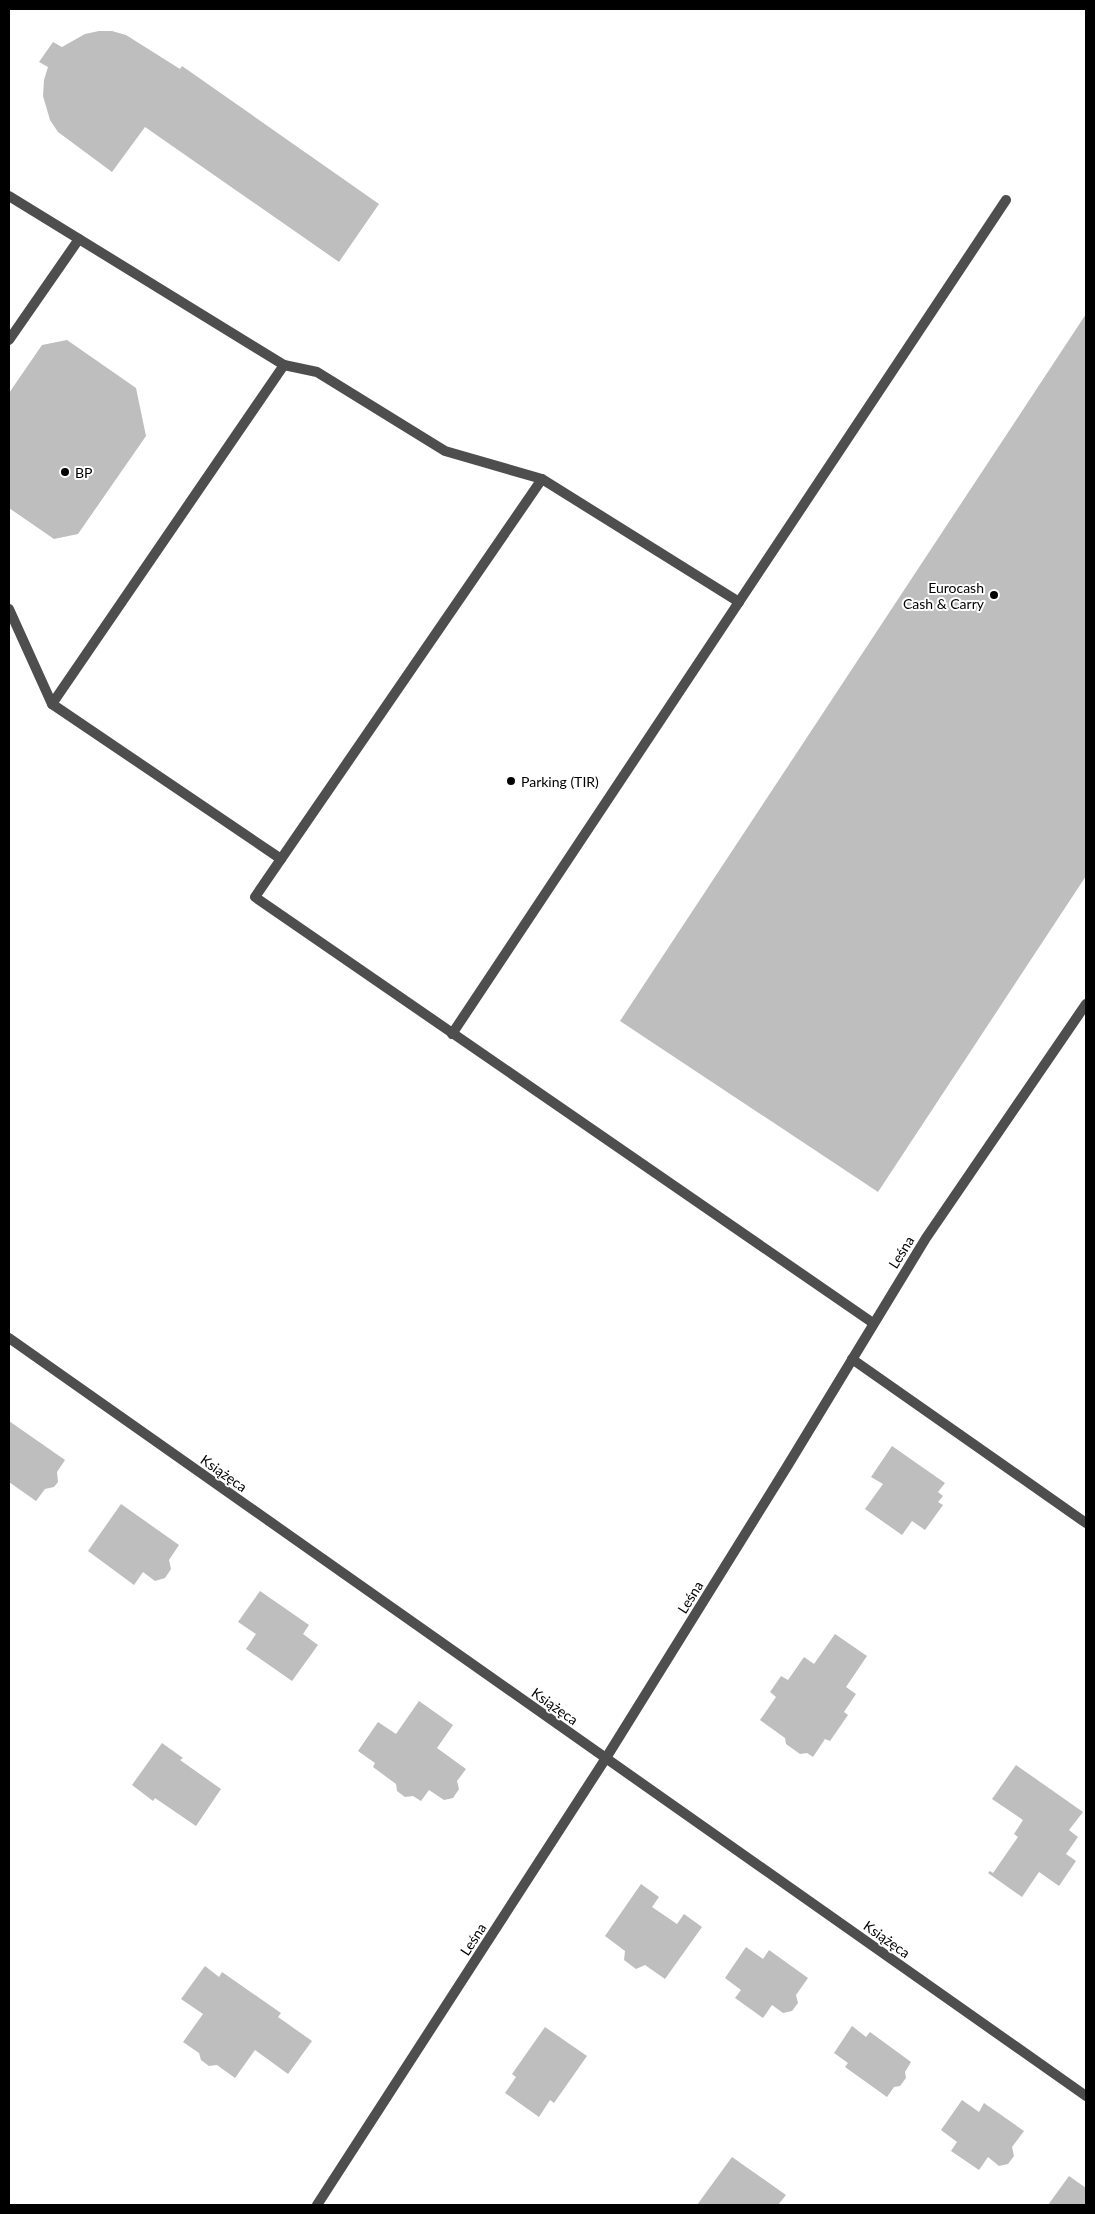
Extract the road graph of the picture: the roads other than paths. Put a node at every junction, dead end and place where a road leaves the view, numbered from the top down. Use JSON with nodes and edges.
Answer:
{"nodes":[{"id":1,"x":9,"y":196,"type":"edge"},
{"id":2,"x":1006,"y":200,"type":"dead end"},
{"id":3,"x":79,"y":239,"type":"junction"},
{"id":4,"x":9,"y":340,"type":"edge"},
{"id":5,"x":284,"y":365,"type":"junction"},
{"id":6,"x":542,"y":479,"type":"junction"},
{"id":7,"x":739,"y":602,"type":"junction"},
{"id":8,"x":9,"y":609,"type":"edge"},
{"id":9,"x":52,"y":704,"type":"junction"},
{"id":10,"x":281,"y":858,"type":"junction"},
{"id":11,"x":1086,"y":1004,"type":"edge"},
{"id":12,"x":452,"y":1034,"type":"junction"},
{"id":13,"x":872,"y":1323,"type":"junction"},
{"id":14,"x":9,"y":1338,"type":"edge"},
{"id":15,"x":852,"y":1359,"type":"junction"},
{"id":16,"x":1086,"y":1523,"type":"edge"},
{"id":17,"x":606,"y":1758,"type":"junction"},
{"id":18,"x":1086,"y":2096,"type":"edge"},
{"id":19,"x":317,"y":2205,"type":"edge"}],
"edges":[{"from":1,"to":3,"type":"street"},
{"from":2,"to":7,"type":"street"},
{"from":3,"to":4,"type":"street"},
{"from":3,"to":5,"type":"street"},
{"from":5,"to":6,"type":"street"},
{"from":5,"to":9,"type":"street"},
{"from":6,"to":7,"type":"street"},
{"from":6,"to":10,"type":"street"},
{"from":7,"to":12,"type":"street"},
{"from":8,"to":9,"type":"street"},
{"from":9,"to":10,"type":"street"},
{"from":10,"to":12,"type":"street"},
{"from":11,"to":13,"type":"street","name":"Leśna"},
{"from":12,"to":13,"type":"street"},
{"from":13,"to":15,"type":"street","name":"Leśna"},
{"from":14,"to":17,"type":"street","name":"Książęca"},
{"from":15,"to":16,"type":"street"},
{"from":15,"to":17,"type":"street","name":"Leśna"},
{"from":17,"to":18,"type":"street","name":"Książęca"},
{"from":17,"to":19,"type":"street","name":"Leśna"}]}
